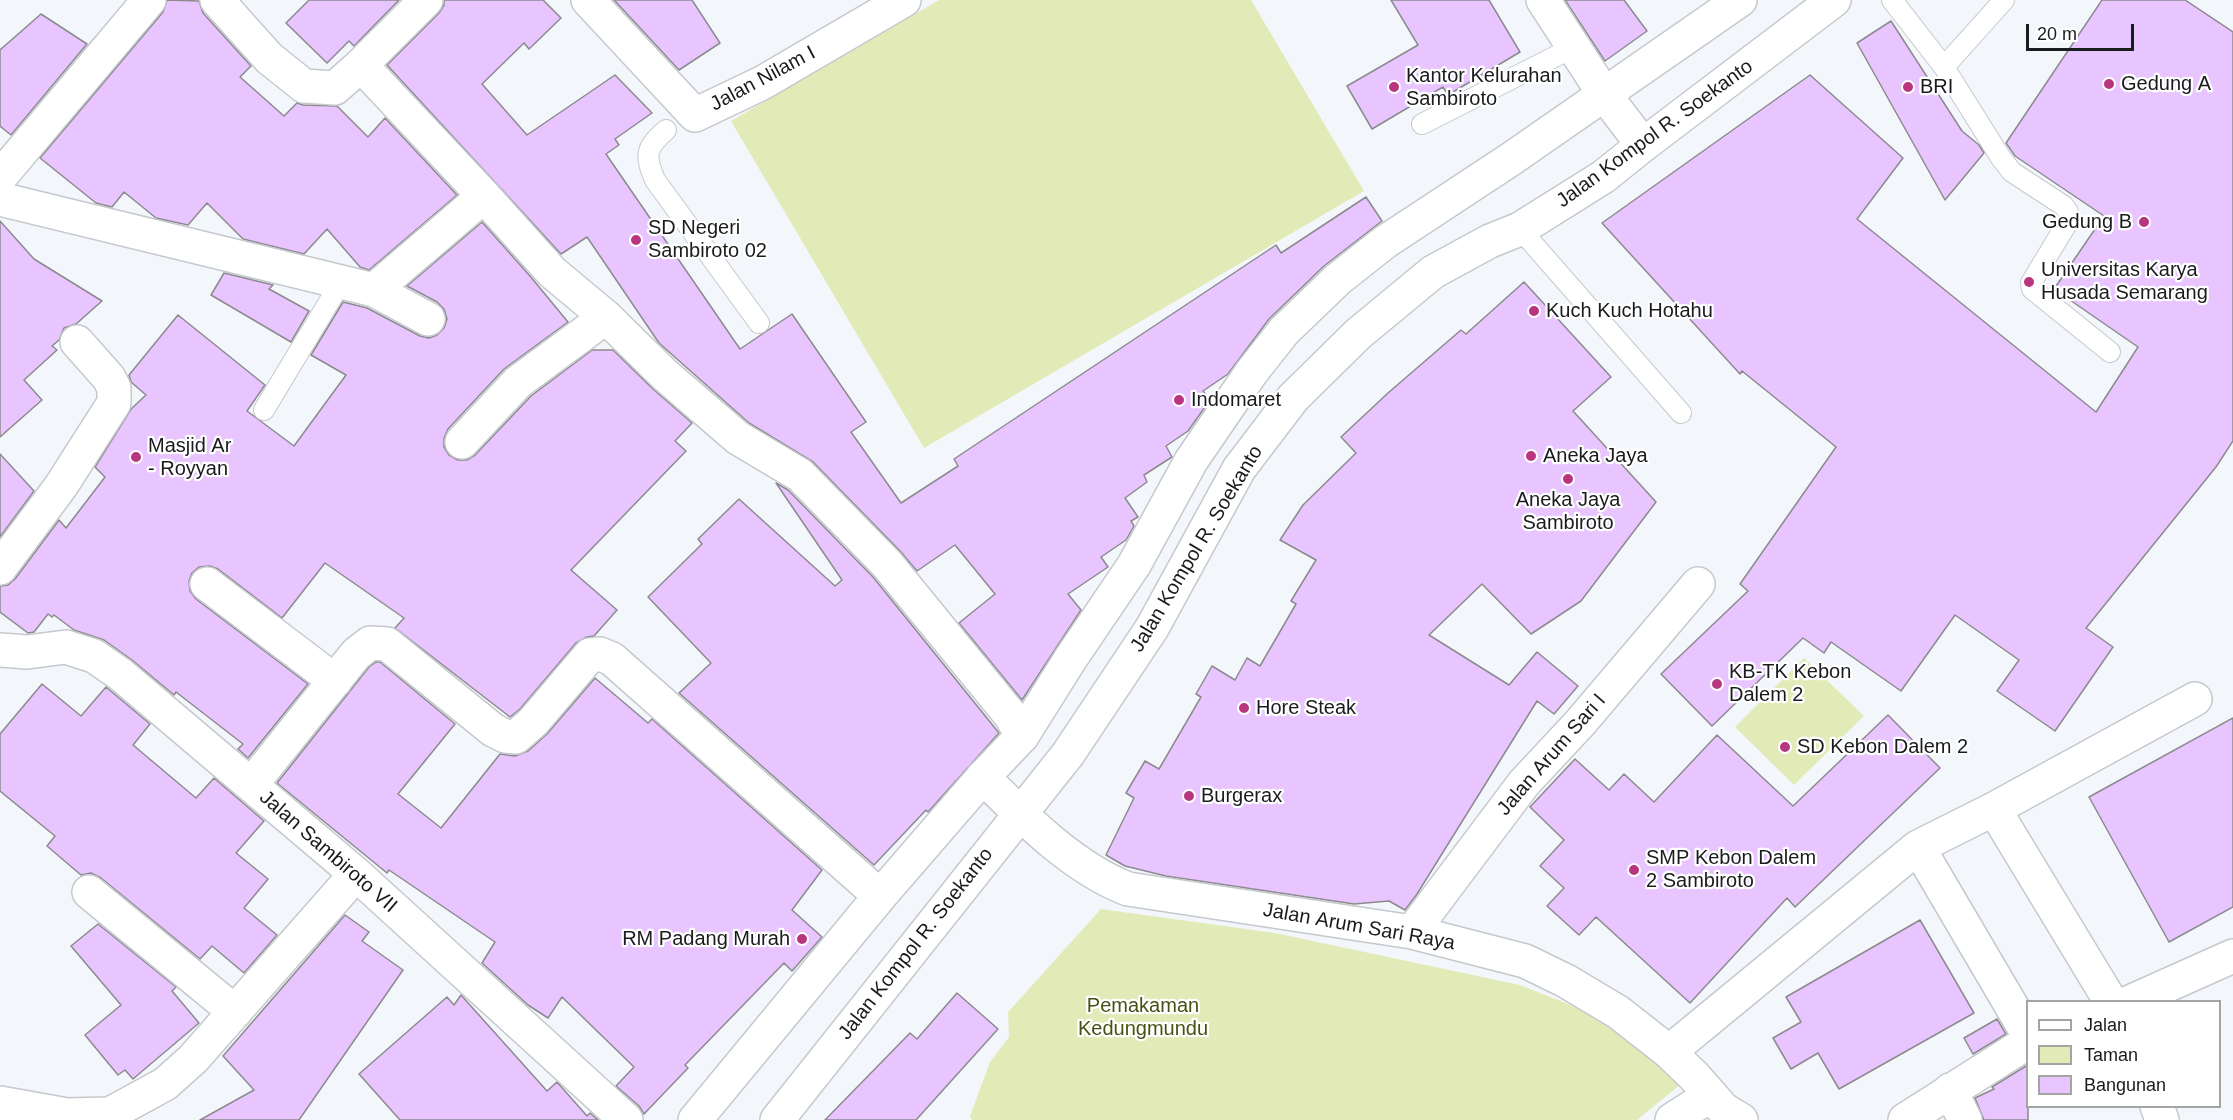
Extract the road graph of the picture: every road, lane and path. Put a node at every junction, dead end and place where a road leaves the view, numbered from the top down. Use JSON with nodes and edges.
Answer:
{"nodes":[{"id":1,"x":149,"y":0,"type":"edge"},
{"id":2,"x":217,"y":0,"type":"edge"},
{"id":3,"x":426,"y":0,"type":"edge"},
{"id":4,"x":588,"y":0,"type":"edge"},
{"id":5,"x":903,"y":0,"type":"edge"},
{"id":6,"x":1544,"y":0,"type":"edge"},
{"id":7,"x":1740,"y":0,"type":"edge"},
{"id":8,"x":1834,"y":0,"type":"edge"},
{"id":9,"x":1892,"y":0,"type":"edge"},
{"id":10,"x":2004,"y":0,"type":"edge"},
{"id":11,"x":1574,"y":47,"type":"junction"},
{"id":12,"x":362,"y":65,"type":"junction"},
{"id":13,"x":1944,"y":67,"type":"junction"},
{"id":14,"x":1604,"y":94,"type":"junction"},
{"id":15,"x":679,"y":124,"type":"junction"},
{"id":16,"x":1422,"y":124,"type":"dead end"},
{"id":17,"x":1643,"y":145,"type":"junction"},
{"id":18,"x":0,"y":177,"type":"edge"},
{"id":19,"x":484,"y":196,"type":"junction"},
{"id":20,"x":0,"y":199,"type":"edge"},
{"id":21,"x":1520,"y":229,"type":"junction"},
{"id":22,"x":1385,"y":242,"type":"junction"},
{"id":23,"x":1433,"y":272,"type":"junction"},
{"id":24,"x":341,"y":282,"type":"junction"},
{"id":25,"x":374,"y":290,"type":"junction"},
{"id":26,"x":606,"y":317,"type":"junction"},
{"id":27,"x":428,"y":320,"type":"dead end"},
{"id":28,"x":759,"y":323,"type":"dead end"},
{"id":29,"x":77,"y":342,"type":"dead end"},
{"id":30,"x":2110,"y":352,"type":"dead end"},
{"id":31,"x":264,"y":410,"type":"dead end"},
{"id":32,"x":1681,"y":413,"type":"dead end"},
{"id":33,"x":462,"y":442,"type":"dead end"},
{"id":34,"x":0,"y":568,"type":"edge"},
{"id":35,"x":207,"y":584,"type":"dead end"},
{"id":36,"x":1698,"y":584,"type":"dead end"},
{"id":37,"x":0,"y":650,"type":"edge"},
{"id":38,"x":335,"y":681,"type":"junction"},
{"id":39,"x":2195,"y":699,"type":"dead end"},
{"id":40,"x":1022,"y":736,"type":"junction"},
{"id":41,"x":983,"y":777,"type":"junction"},
{"id":42,"x":251,"y":785,"type":"junction"},
{"id":43,"x":1994,"y":809,"type":"junction"},
{"id":44,"x":1019,"y":813,"type":"junction"},
{"id":45,"x":1918,"y":847,"type":"junction"},
{"id":46,"x":356,"y":874,"type":"junction"},
{"id":47,"x":89,"y":892,"type":"dead end"},
{"id":48,"x":880,"y":896,"type":"junction"},
{"id":49,"x":1412,"y":932,"type":"junction"},
{"id":50,"x":2233,"y":956,"type":"edge"},
{"id":51,"x":2110,"y":1000,"type":"edge"},
{"id":52,"x":2134,"y":1000,"type":"edge"},
{"id":53,"x":235,"y":1012,"type":"junction"},
{"id":54,"x":2026,"y":1031,"type":"edge"},
{"id":55,"x":2026,"y":1043,"type":"edge"},
{"id":56,"x":1669,"y":1052,"type":"junction"},
{"id":57,"x":1950,"y":1090,"type":"junction"},
{"id":58,"x":0,"y":1103,"type":"edge"},
{"id":59,"x":1725,"y":1111,"type":"edge"},
{"id":60,"x":626,"y":1120,"type":"edge"},
{"id":61,"x":695,"y":1120,"type":"edge"},
{"id":62,"x":777,"y":1120,"type":"edge"},
{"id":63,"x":1672,"y":1120,"type":"edge"},
{"id":64,"x":1905,"y":1120,"type":"edge"},
{"id":65,"x":1965,"y":1120,"type":"edge"}],
"edges":[{"from":1,"to":18,"type":"street"},
{"from":2,"to":12,"type":"street"},
{"from":3,"to":12,"type":"street"},
{"from":4,"to":15,"type":"street","name":"Jalan Nilam I"},
{"from":5,"to":15,"type":"street","name":"Jalan Nilam I"},
{"from":6,"to":11,"type":"street"},
{"from":7,"to":14,"type":"street"},
{"from":8,"to":17,"type":"street","name":"Jalan Kompol R. Soekanto"},
{"from":9,"to":13,"type":"lane"},
{"from":10,"to":13,"type":"lane"},
{"from":11,"to":14,"type":"street"},
{"from":11,"to":16,"type":"lane"},
{"from":12,"to":19,"type":"street"},
{"from":13,"to":30,"type":"lane"},
{"from":14,"to":17,"type":"street"},
{"from":14,"to":22,"type":"street"},
{"from":15,"to":28,"type":"lane"},
{"from":17,"to":21,"type":"street","name":"Jalan Kompol R. Soekanto"},
{"from":19,"to":25,"type":"street"},
{"from":19,"to":26,"type":"street"},
{"from":20,"to":24,"type":"street"},
{"from":21,"to":23,"type":"street","name":"Jalan Kompol R. Soekanto"},
{"from":21,"to":32,"type":"lane"},
{"from":22,"to":23,"type":"street"},
{"from":22,"to":40,"type":"street"},
{"from":23,"to":44,"type":"street","name":"Jalan Kompol R. Soekanto"},
{"from":24,"to":25,"type":"street"},
{"from":24,"to":31,"type":"lane"},
{"from":25,"to":27,"type":"street"},
{"from":26,"to":33,"type":"street"},
{"from":26,"to":40,"type":"street"},
{"from":29,"to":34,"type":"street"},
{"from":35,"to":38,"type":"street"},
{"from":36,"to":49,"type":"street","name":"Jalan Arum Sari I"},
{"from":37,"to":42,"type":"street","name":"Jalan Sambiroto VII"},
{"from":38,"to":42,"type":"street"},
{"from":38,"to":48,"type":"street"},
{"from":39,"to":43,"type":"street"},
{"from":40,"to":41,"type":"street"},
{"from":41,"to":44,"type":"street","name":"Jalan Arum Sari Raya"},
{"from":41,"to":48,"type":"street"},
{"from":42,"to":46,"type":"street","name":"Jalan Sambiroto VII"},
{"from":43,"to":45,"type":"street"},
{"from":43,"to":51,"type":"street"},
{"from":44,"to":49,"type":"street","name":"Jalan Arum Sari Raya"},
{"from":44,"to":62,"type":"street","name":"Jalan Kompol R. Soekanto"},
{"from":45,"to":54,"type":"street"},
{"from":45,"to":56,"type":"street"},
{"from":46,"to":53,"type":"street"},
{"from":46,"to":60,"type":"street","name":"Jalan Sambiroto VII"},
{"from":47,"to":53,"type":"street"},
{"from":48,"to":61,"type":"street"},
{"from":49,"to":56,"type":"street","name":"Jalan Arum Sari Raya"},
{"from":50,"to":52,"type":"street"},
{"from":53,"to":58,"type":"street"},
{"from":55,"to":57,"type":"street"},
{"from":56,"to":59,"type":"street","name":"Jalan Arum Sari Raya"},
{"from":57,"to":64,"type":"street"},
{"from":57,"to":65,"type":"street"},
{"from":59,"to":63,"type":"street"}]}
